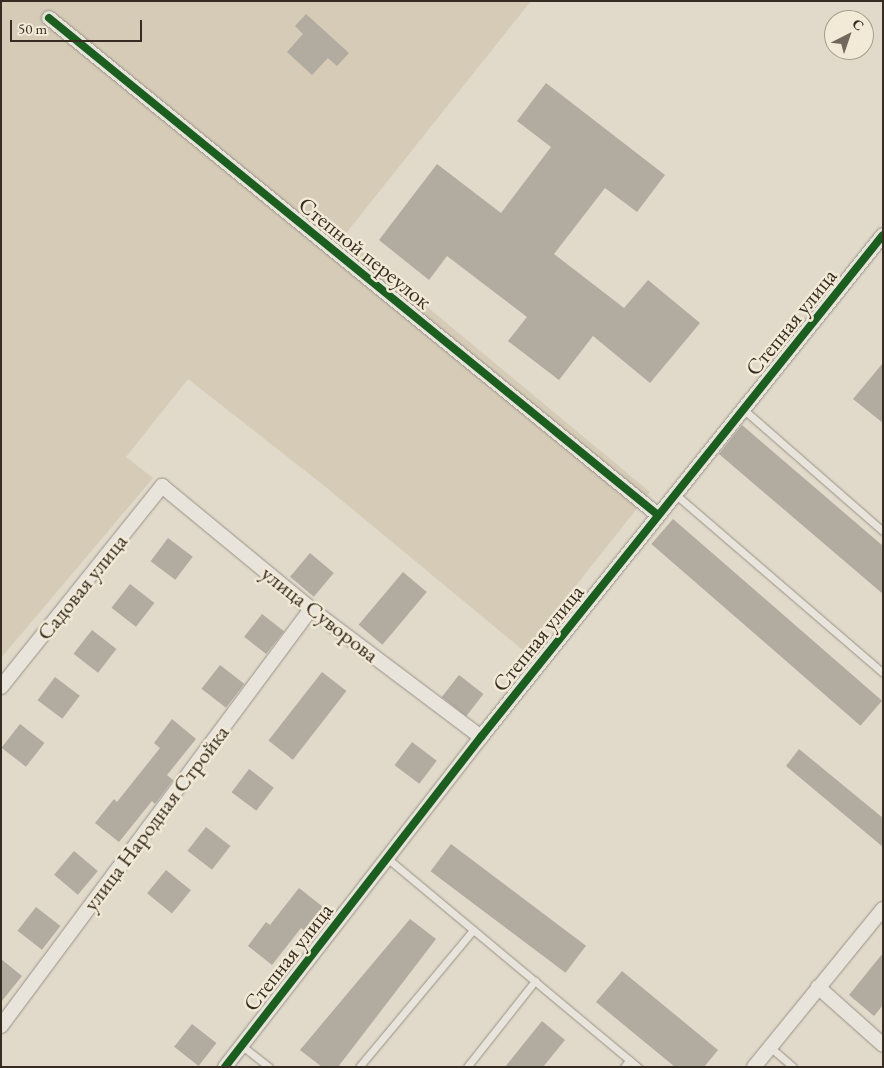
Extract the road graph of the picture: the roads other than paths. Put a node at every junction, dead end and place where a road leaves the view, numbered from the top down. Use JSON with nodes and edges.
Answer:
{"nodes":[{"id":1,"x":49,"y":18,"type":"dead end"},
{"id":2,"x":883,"y":235,"type":"edge"},
{"id":3,"x":743,"y":410,"type":"junction"},
{"id":4,"x":162,"y":486,"type":"joint"},
{"id":5,"x":675,"y":494,"type":"junction"},
{"id":6,"x":658,"y":515,"type":"junction"},
{"id":7,"x":883,"y":531,"type":"edge"},
{"id":8,"x":311,"y":609,"type":"junction"},
{"id":9,"x":883,"y":673,"type":"edge"},
{"id":10,"x":1,"y":687,"type":"edge"},
{"id":11,"x":481,"y":737,"type":"junction"},
{"id":12,"x":388,"y":858,"type":"junction"},
{"id":13,"x":883,"y":909,"type":"edge"},
{"id":14,"x":473,"y":930,"type":"junction"},
{"id":15,"x":535,"y":982,"type":"junction"},
{"id":16,"x":818,"y":987,"type":"junction"},
{"id":17,"x":1,"y":1026,"type":"edge"},
{"id":18,"x":883,"y":1045,"type":"edge"},
{"id":19,"x":242,"y":1046,"type":"junction"},
{"id":20,"x":770,"y":1047,"type":"junction"},
{"id":21,"x":629,"y":1060,"type":"junction"},
{"id":22,"x":225,"y":1067,"type":"edge"},
{"id":23,"x":269,"y":1067,"type":"edge"},
{"id":24,"x":359,"y":1067,"type":"edge"},
{"id":25,"x":467,"y":1067,"type":"edge"},
{"id":26,"x":624,"y":1067,"type":"edge"},
{"id":27,"x":638,"y":1067,"type":"edge"},
{"id":28,"x":754,"y":1067,"type":"edge"},
{"id":29,"x":793,"y":1067,"type":"edge"}],
"edges":[{"from":1,"to":6,"type":"street","name":"Степной переулок"},
{"from":2,"to":3,"type":"street","name":"Степная улица"},
{"from":3,"to":5,"type":"street","name":"Степная улица"},
{"from":3,"to":7,"type":"lane"},
{"from":4,"to":8,"type":"street","name":"улица Суворова"},
{"from":4,"to":10,"type":"street","name":"Садовая улица"},
{"from":5,"to":6,"type":"street","name":"Степная улица"},
{"from":5,"to":9,"type":"lane"},
{"from":6,"to":11,"type":"street","name":"Степная улица"},
{"from":8,"to":11,"type":"street","name":"улица Суворова"},
{"from":8,"to":17,"type":"street","name":"улица Народная Стройка"},
{"from":11,"to":12,"type":"street","name":"Степная улица"},
{"from":12,"to":14,"type":"lane"},
{"from":12,"to":19,"type":"street","name":"Степная улица"},
{"from":13,"to":16,"type":"street"},
{"from":14,"to":15,"type":"lane"},
{"from":14,"to":24,"type":"lane"},
{"from":15,"to":21,"type":"lane"},
{"from":15,"to":25,"type":"lane"},
{"from":16,"to":18,"type":"street"},
{"from":16,"to":20,"type":"street"},
{"from":19,"to":22,"type":"street","name":"Степная улица"},
{"from":19,"to":23,"type":"lane"},
{"from":20,"to":28,"type":"street"},
{"from":20,"to":29,"type":"lane"},
{"from":21,"to":26,"type":"lane"},
{"from":21,"to":27,"type":"lane"}]}
